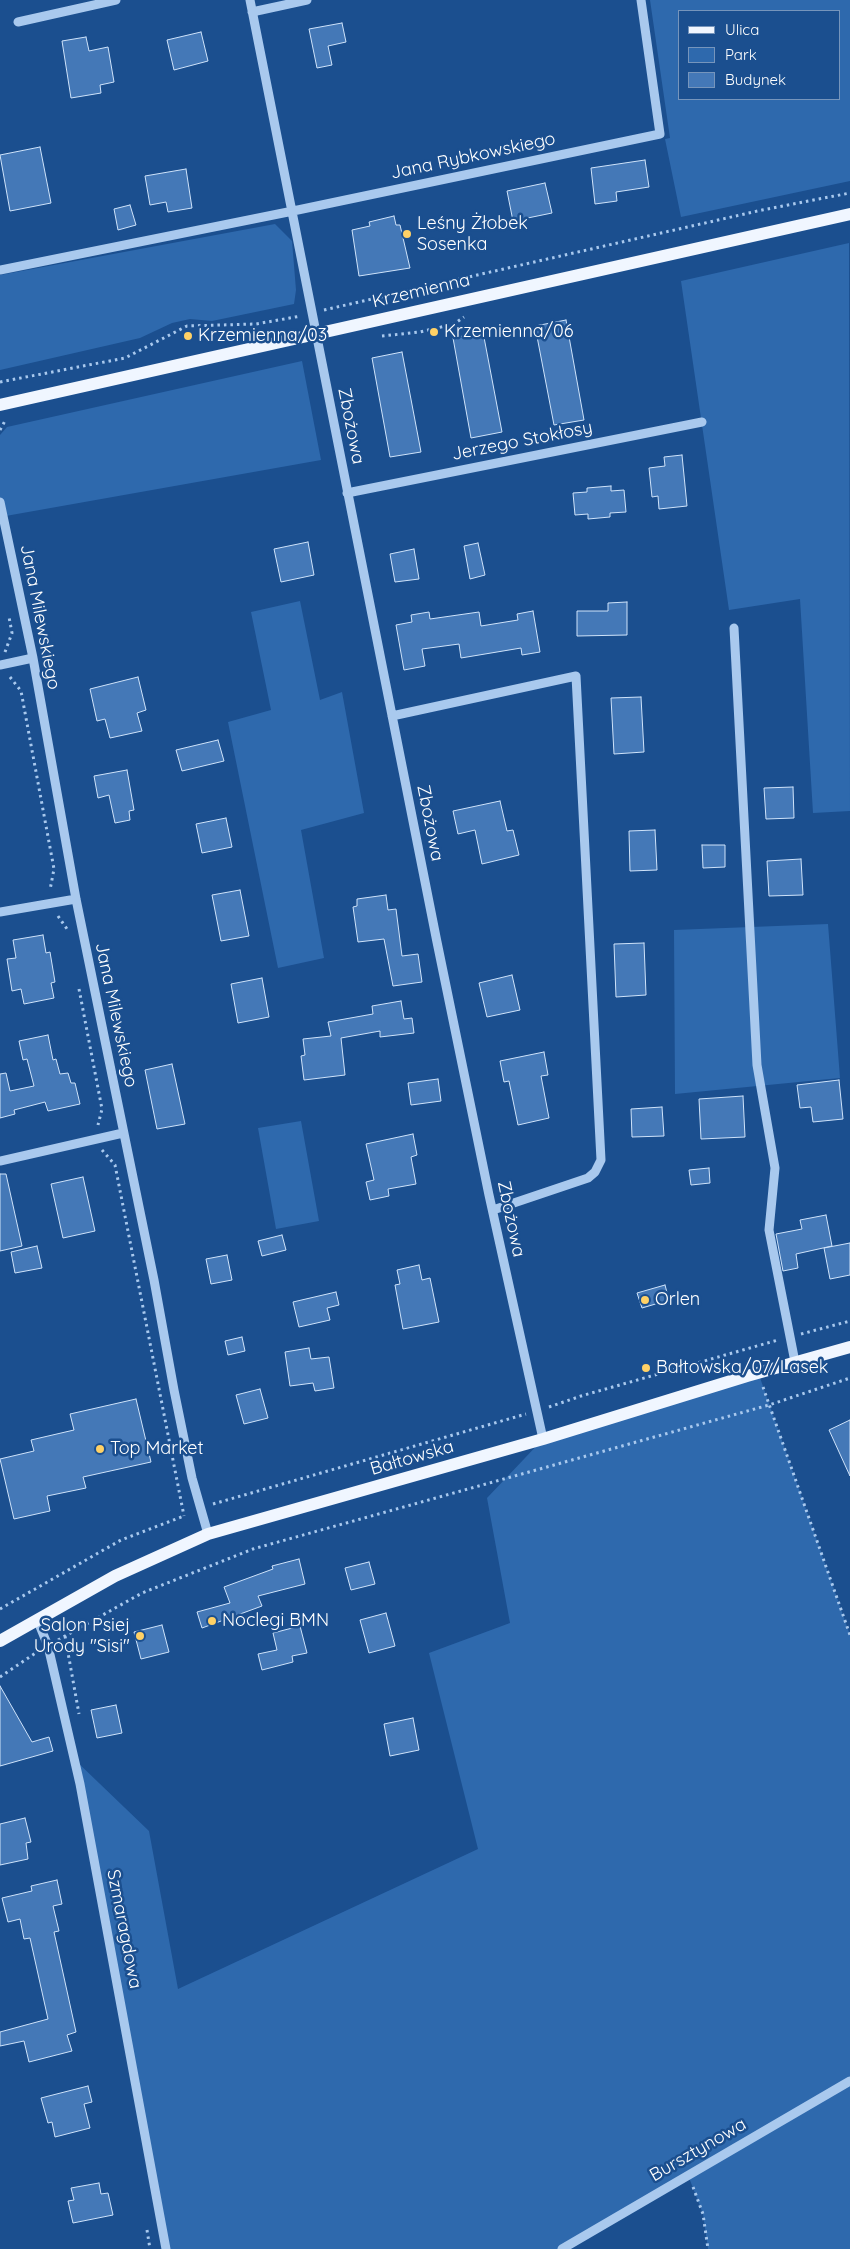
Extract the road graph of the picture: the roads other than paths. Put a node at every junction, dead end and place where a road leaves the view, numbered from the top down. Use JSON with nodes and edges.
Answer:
{"nodes":[{"id":1,"x":116,"y":0,"type":"edge"},
{"id":2,"x":250,"y":0,"type":"edge"},
{"id":3,"x":307,"y":0,"type":"edge"},
{"id":4,"x":641,"y":0,"type":"edge"},
{"id":5,"x":252,"y":12,"type":"junction"},
{"id":6,"x":18,"y":22,"type":"dead end"},
{"id":7,"x":293,"y":211,"type":"junction"},
{"id":8,"x":850,"y":214,"type":"edge"},
{"id":9,"x":0,"y":270,"type":"edge"},
{"id":10,"x":316,"y":333,"type":"junction"},
{"id":11,"x":0,"y":405,"type":"edge"},
{"id":12,"x":702,"y":422,"type":"dead end"},
{"id":13,"x":347,"y":493,"type":"junction"},
{"id":14,"x":0,"y":502,"type":"edge"},
{"id":15,"x":734,"y":628,"type":"dead end"},
{"id":16,"x":33,"y":658,"type":"junction"},
{"id":17,"x":0,"y":665,"type":"edge"},
{"id":18,"x":392,"y":716,"type":"junction"},
{"id":19,"x":76,"y":899,"type":"junction"},
{"id":20,"x":0,"y":912,"type":"edge"},
{"id":21,"x":123,"y":1134,"type":"junction"},
{"id":22,"x":0,"y":1161,"type":"edge"},
{"id":23,"x":492,"y":1210,"type":"junction"},
{"id":24,"x":850,"y":1348,"type":"edge"},
{"id":25,"x":795,"y":1362,"type":"junction"},
{"id":26,"x":543,"y":1439,"type":"junction"},
{"id":27,"x":208,"y":1534,"type":"junction"},
{"id":28,"x":37,"y":1619,"type":"junction"},
{"id":29,"x":0,"y":1641,"type":"edge"},
{"id":30,"x":850,"y":2081,"type":"edge"},
{"id":31,"x":166,"y":2249,"type":"edge"},
{"id":32,"x":562,"y":2249,"type":"edge"}],
"edges":[{"from":1,"to":6,"type":"street"},
{"from":2,"to":5,"type":"street","name":"Zbożowa"},
{"from":3,"to":5,"type":"street"},
{"from":4,"to":7,"type":"street","name":"Jana Rybkowskiego"},
{"from":5,"to":7,"type":"street","name":"Zbożowa"},
{"from":7,"to":9,"type":"street"},
{"from":7,"to":10,"type":"street","name":"Zbożowa"},
{"from":8,"to":10,"type":"main road","name":"Krzemienna"},
{"from":10,"to":11,"type":"main road","name":"Krzemienna"},
{"from":10,"to":13,"type":"street","name":"Zbożowa"},
{"from":12,"to":13,"type":"street","name":"Jerzego Stokłosy"},
{"from":13,"to":18,"type":"street","name":"Zbożowa"},
{"from":14,"to":16,"type":"street","name":"Jana Milewskiego"},
{"from":15,"to":25,"type":"street"},
{"from":16,"to":17,"type":"street"},
{"from":16,"to":19,"type":"street","name":"Jana Milewskiego"},
{"from":18,"to":23,"type":"street","name":"Zbożowa"},
{"from":18,"to":23,"type":"street"},
{"from":19,"to":20,"type":"street"},
{"from":19,"to":21,"type":"street","name":"Jana Milewskiego"},
{"from":21,"to":22,"type":"street"},
{"from":21,"to":27,"type":"street","name":"Jana Milewskiego"},
{"from":23,"to":26,"type":"street","name":"Zbożowa"},
{"from":24,"to":25,"type":"main road","name":"Bałtowska"},
{"from":25,"to":26,"type":"main road","name":"Bałtowska"},
{"from":26,"to":27,"type":"main road","name":"Bałtowska"},
{"from":27,"to":28,"type":"main road","name":"Bałtowska"},
{"from":28,"to":29,"type":"main road","name":"Bałtowska"},
{"from":28,"to":31,"type":"street","name":"Szmaragdowa"},
{"from":30,"to":32,"type":"street","name":"Bursztynowa"}]}
